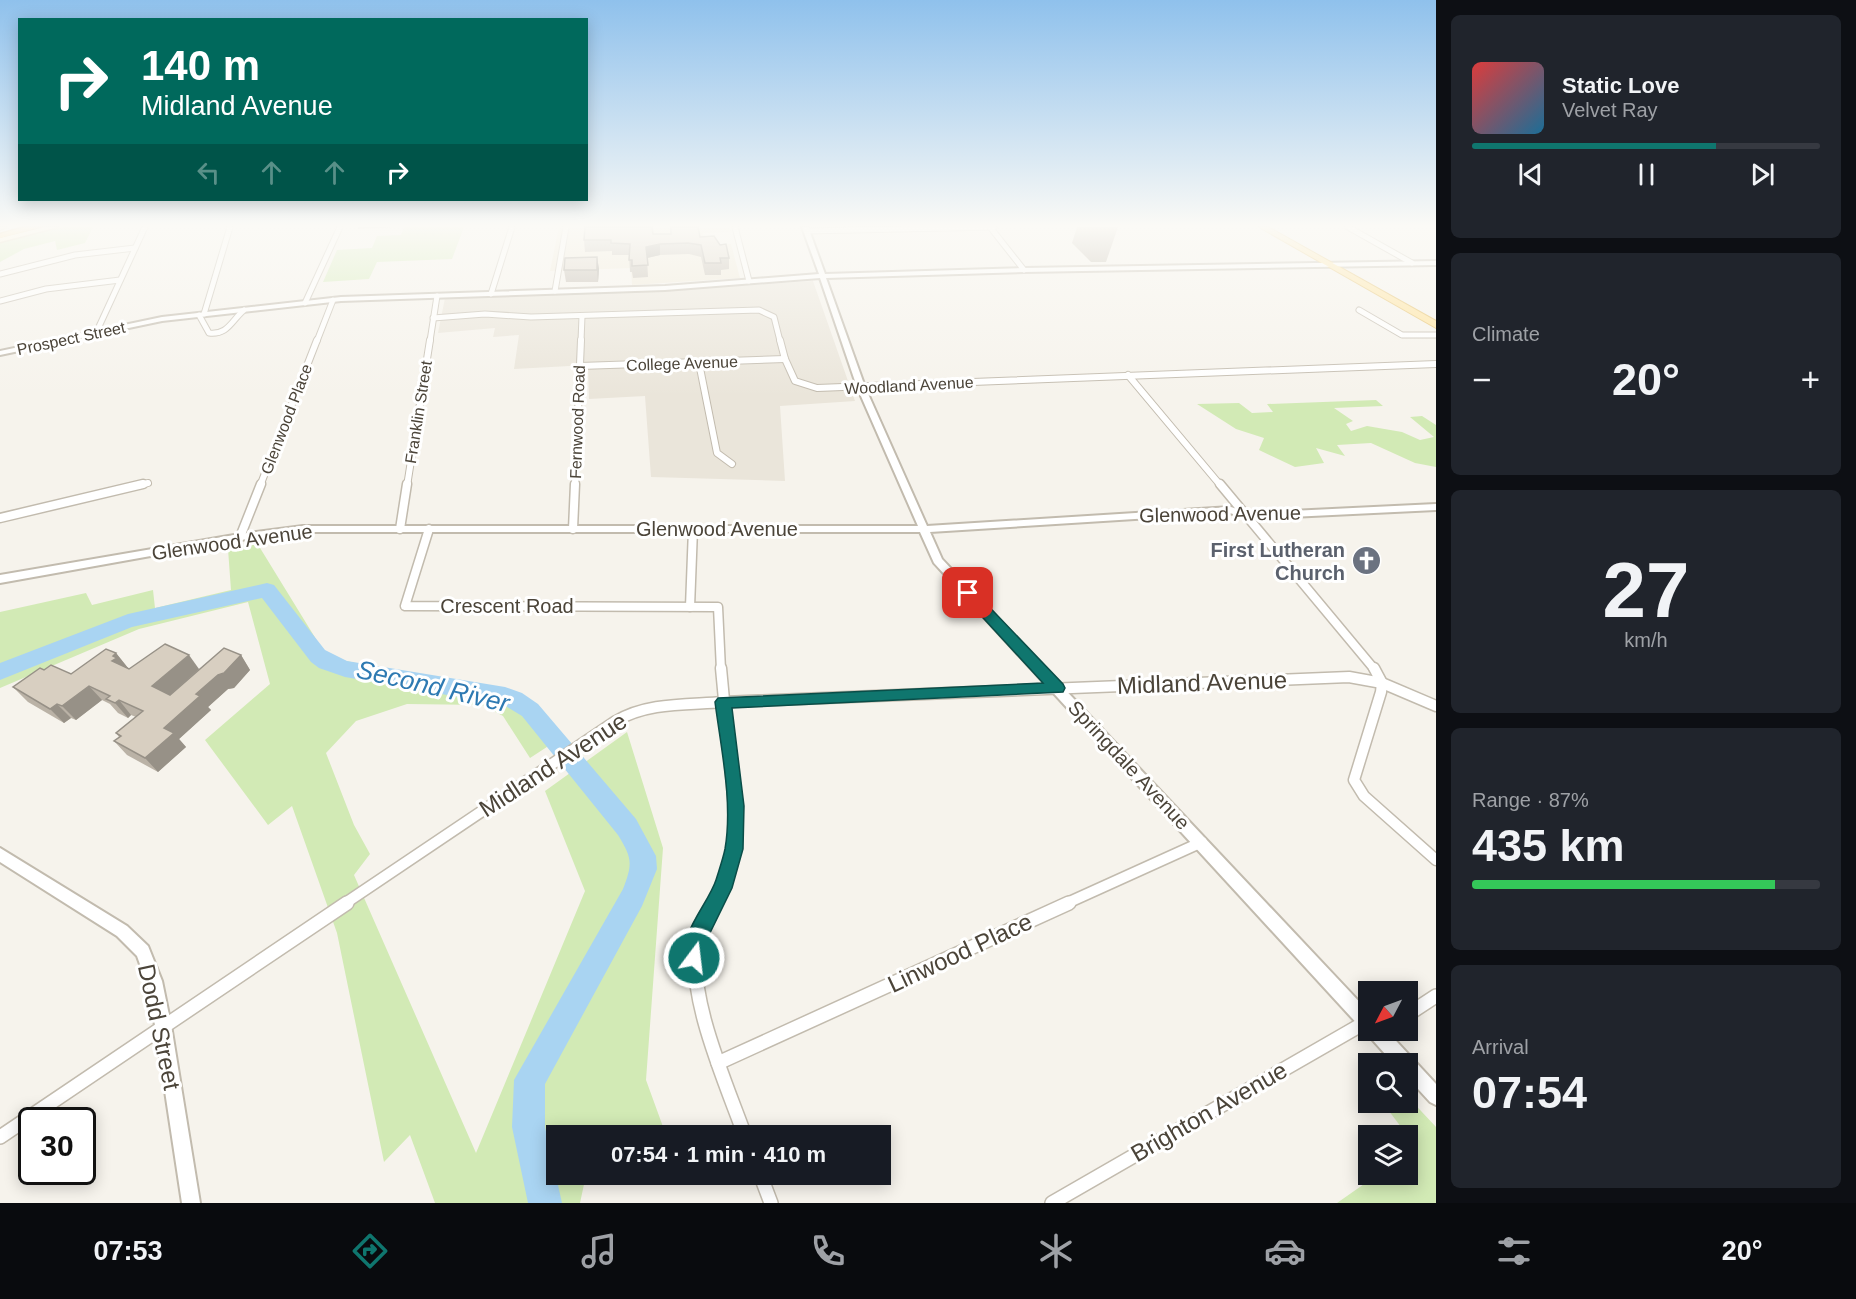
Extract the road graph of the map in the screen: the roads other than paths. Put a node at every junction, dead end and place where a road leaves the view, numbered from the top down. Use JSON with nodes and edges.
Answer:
{"nodes":[{"id":1,"x":94,"y":283,"type":"edge"},
{"id":2,"x":119,"y":283,"type":"edge"},
{"id":3,"x":212,"y":283,"type":"edge"},
{"id":4,"x":314,"y":283,"type":"edge"},
{"id":5,"x":494,"y":283,"type":"edge"},
{"id":6,"x":556,"y":283,"type":"edge"},
{"id":7,"x":723,"y":283,"type":"edge"},
{"id":8,"x":825,"y":283,"type":"edge"},
{"id":9,"x":1360,"y":283,"type":"edge"},
{"id":10,"x":555,"y":291,"type":"junction"},
{"id":11,"x":491,"y":294,"type":"junction"},
{"id":12,"x":437,"y":296,"type":"junction"},
{"id":13,"x":333,"y":300,"type":"junction"},
{"id":14,"x":0,"y":301,"type":"edge"},
{"id":15,"x":305,"y":303,"type":"junction"},
{"id":16,"x":244,"y":310,"type":"junction"},
{"id":17,"x":1359,"y":310,"type":"dead end"},
{"id":18,"x":202,"y":315,"type":"junction"},
{"id":19,"x":582,"y":316,"type":"junction"},
{"id":20,"x":433,"y":318,"type":"junction"},
{"id":21,"x":1436,"y":325,"type":"edge"},
{"id":22,"x":96,"y":333,"type":"junction"},
{"id":23,"x":1436,"y":335,"type":"edge"},
{"id":24,"x":0,"y":353,"type":"edge"},
{"id":25,"x":785,"y":359,"type":"junction"},
{"id":26,"x":699,"y":363,"type":"junction"},
{"id":27,"x":1436,"y":364,"type":"edge"},
{"id":28,"x":580,"y":366,"type":"junction"},
{"id":29,"x":1128,"y":375,"type":"junction"},
{"id":30,"x":861,"y":387,"type":"junction"},
{"id":31,"x":732,"y":464,"type":"dead end"},
{"id":32,"x":148,"y":483,"type":"dead end"},
{"id":33,"x":1436,"y":507,"type":"edge"},
{"id":34,"x":1248,"y":516,"type":"junction"},
{"id":35,"x":0,"y":518,"type":"edge"},
{"id":36,"x":400,"y":529,"type":"junction"},
{"id":37,"x":429,"y":529,"type":"junction"},
{"id":38,"x":573,"y":529,"type":"junction"},
{"id":39,"x":693,"y":529,"type":"junction"},
{"id":40,"x":924,"y":529,"type":"junction"},
{"id":41,"x":240,"y":537,"type":"junction"},
{"id":42,"x":0,"y":579,"type":"edge"},
{"id":43,"x":690,"y":606,"type":"junction"},
{"id":44,"x":1382,"y":683,"type":"junction"},
{"id":45,"x":1057,"y":688,"type":"junction"},
{"id":46,"x":723,"y":702,"type":"junction"},
{"id":47,"x":1436,"y":706,"type":"edge"},
{"id":48,"x":1202,"y":842,"type":"junction"},
{"id":49,"x":0,"y":854,"type":"edge"},
{"id":50,"x":1436,"y":860,"type":"edge"},
{"id":51,"x":1436,"y":996,"type":"edge"},
{"id":52,"x":1418,"y":1008,"type":"edge"},
{"id":53,"x":1358,"y":1011,"type":"edge"},
{"id":54,"x":163,"y":1025,"type":"junction"},
{"id":55,"x":1358,"y":1037,"type":"edge"},
{"id":56,"x":1386,"y":1041,"type":"edge"},
{"id":57,"x":1396,"y":1053,"type":"edge"},
{"id":58,"x":718,"y":1063,"type":"junction"},
{"id":59,"x":1418,"y":1077,"type":"edge"},
{"id":60,"x":1436,"y":1096,"type":"edge"},
{"id":61,"x":742,"y":1125,"type":"edge"},
{"id":62,"x":0,"y":1137,"type":"edge"},
{"id":63,"x":764,"y":1185,"type":"edge"},
{"id":64,"x":191,"y":1203,"type":"edge"},
{"id":65,"x":771,"y":1203,"type":"edge"},
{"id":66,"x":1052,"y":1203,"type":"edge"}],
"edges":[{"from":1,"to":14,"type":"street"},
{"from":2,"to":22,"type":"street"},
{"from":3,"to":18,"type":"street"},
{"from":4,"to":15,"type":"street"},
{"from":5,"to":11,"type":"street"},
{"from":6,"to":10,"type":"street"},
{"from":7,"to":10,"type":"street","name":"Prospect Street"},
{"from":8,"to":30,"type":"street","name":"Springdale Avenue"},
{"from":9,"to":21,"type":"main road"},
{"from":10,"to":11,"type":"street","name":"Prospect Street"},
{"from":11,"to":12,"type":"street","name":"Prospect Street"},
{"from":12,"to":13,"type":"street","name":"Prospect Street"},
{"from":12,"to":20,"type":"street","name":"Franklin Street"},
{"from":13,"to":15,"type":"street","name":"Prospect Street"},
{"from":13,"to":41,"type":"street","name":"Glenwood Place"},
{"from":15,"to":16,"type":"street","name":"Prospect Street"},
{"from":16,"to":18,"type":"street","name":"Prospect Street"},
{"from":16,"to":18,"type":"street"},
{"from":17,"to":23,"type":"street"},
{"from":18,"to":22,"type":"street","name":"Prospect Street"},
{"from":19,"to":20,"type":"street","name":"Woodland Avenue"},
{"from":19,"to":25,"type":"street","name":"Woodland Avenue"},
{"from":19,"to":28,"type":"street","name":"Fernwood Road"},
{"from":20,"to":36,"type":"street","name":"Franklin Street"},
{"from":22,"to":24,"type":"street","name":"Prospect Street"},
{"from":25,"to":26,"type":"street","name":"College Avenue"},
{"from":25,"to":30,"type":"street","name":"Woodland Avenue"},
{"from":26,"to":28,"type":"street","name":"College Avenue"},
{"from":26,"to":31,"type":"street"},
{"from":27,"to":29,"type":"street","name":"Woodland Avenue"},
{"from":28,"to":38,"type":"street","name":"Fernwood Road"},
{"from":29,"to":30,"type":"street","name":"Woodland Avenue"},
{"from":29,"to":34,"type":"street"},
{"from":30,"to":40,"type":"street","name":"Springdale Avenue"},
{"from":32,"to":35,"type":"street"},
{"from":33,"to":34,"type":"street","name":"Glenwood Avenue"},
{"from":34,"to":40,"type":"street","name":"Glenwood Avenue"},
{"from":34,"to":44,"type":"street"},
{"from":36,"to":37,"type":"street","name":"Glenwood Avenue"},
{"from":36,"to":41,"type":"street","name":"Glenwood Avenue"},
{"from":37,"to":38,"type":"street","name":"Glenwood Avenue"},
{"from":37,"to":43,"type":"street","name":"Crescent Road"},
{"from":38,"to":39,"type":"street","name":"Glenwood Avenue"},
{"from":39,"to":40,"type":"street","name":"Glenwood Avenue"},
{"from":39,"to":43,"type":"street"},
{"from":40,"to":45,"type":"street","name":"Springdale Avenue"},
{"from":41,"to":42,"type":"street","name":"Glenwood Avenue"},
{"from":43,"to":46,"type":"street"},
{"from":44,"to":45,"type":"street","name":"Midland Avenue"},
{"from":44,"to":47,"type":"street","name":"Midland Avenue"},
{"from":44,"to":50,"type":"street"},
{"from":45,"to":46,"type":"street","name":"Midland Avenue"},
{"from":45,"to":48,"type":"street","name":"Springdale Avenue"},
{"from":46,"to":54,"type":"street","name":"Midland Avenue"},
{"from":46,"to":58,"type":"street"},
{"from":48,"to":53,"type":"street","name":"Springdale Avenue"},
{"from":48,"to":58,"type":"street","name":"Linwood Place"},
{"from":49,"to":54,"type":"street","name":"Dodd Street"},
{"from":51,"to":52,"type":"street"},
{"from":54,"to":62,"type":"street","name":"Midland Avenue"},
{"from":54,"to":64,"type":"street","name":"Dodd Street"},
{"from":55,"to":66,"type":"street","name":"Brighton Avenue"},
{"from":56,"to":57,"type":"street","name":"Springdale Avenue"},
{"from":58,"to":61,"type":"street"},
{"from":59,"to":60,"type":"street","name":"Springdale Avenue"},
{"from":63,"to":65,"type":"street"}]}
